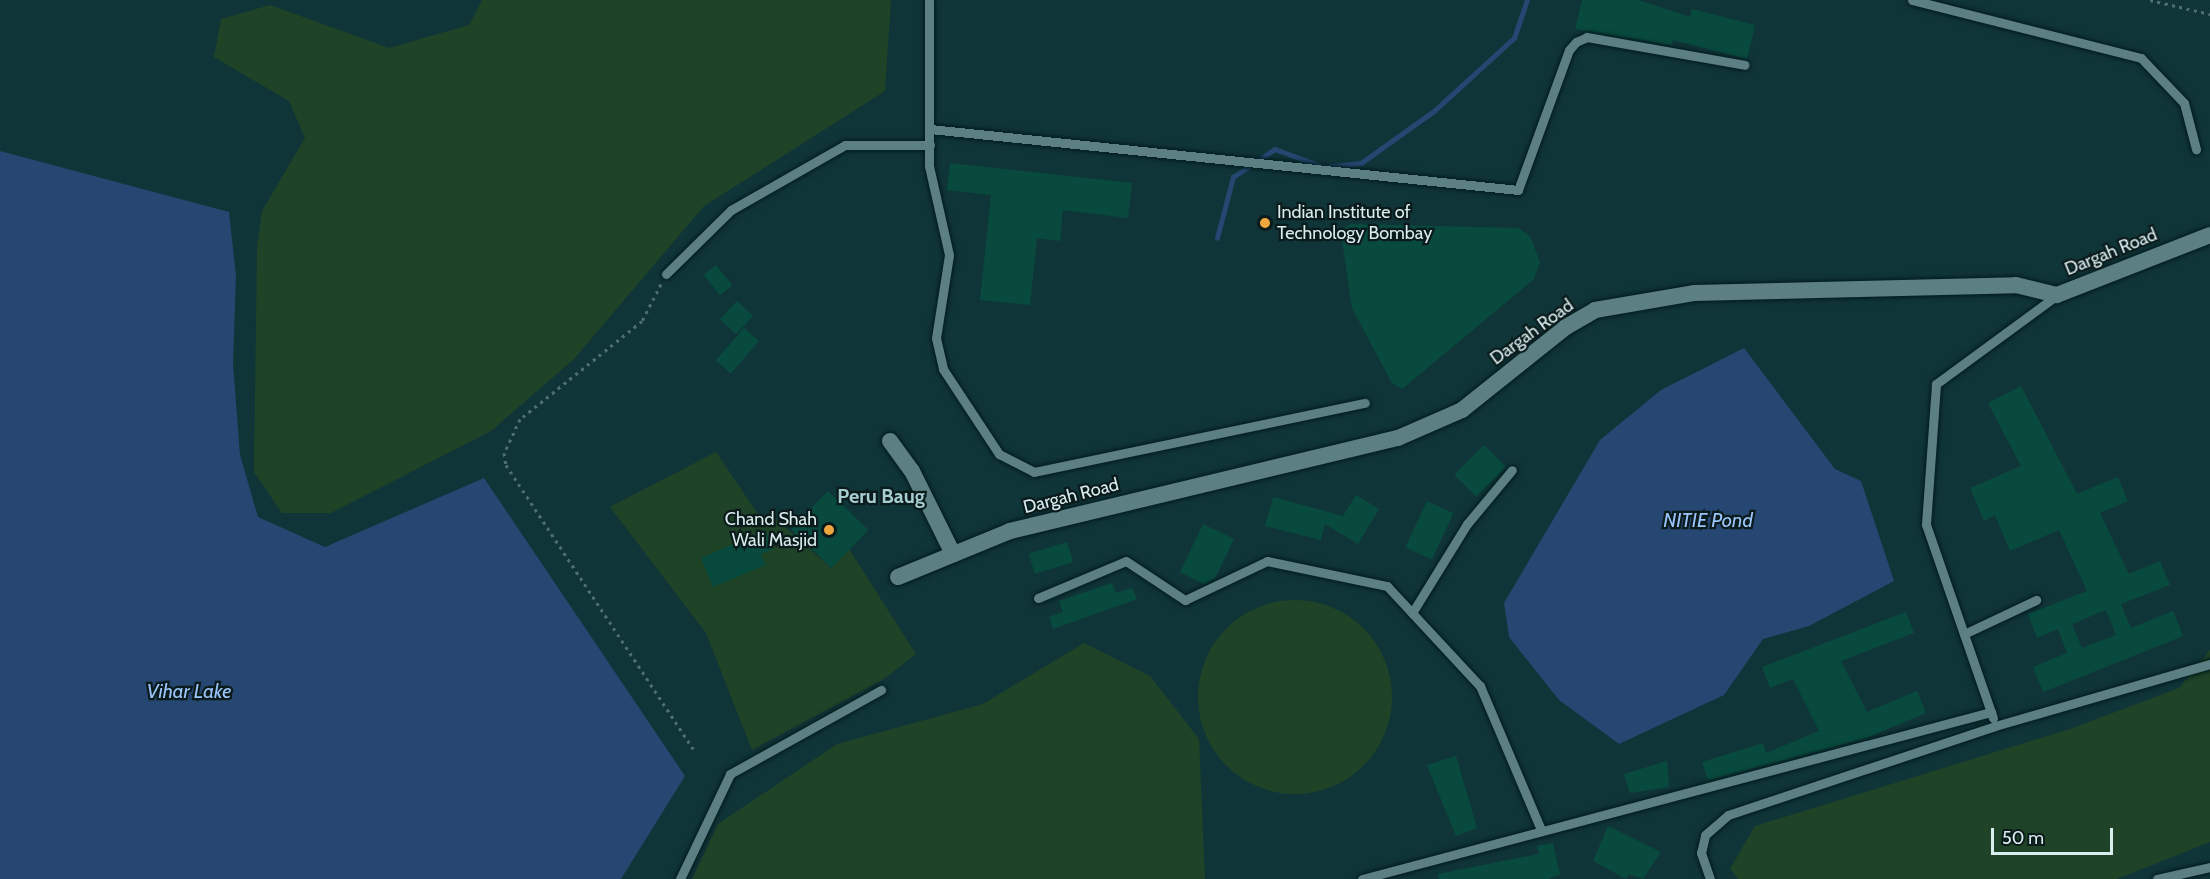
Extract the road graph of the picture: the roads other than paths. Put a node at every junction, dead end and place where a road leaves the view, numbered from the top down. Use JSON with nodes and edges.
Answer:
{"nodes":[{"id":1,"x":929,"y":0,"type":"edge"},
{"id":2,"x":1912,"y":0,"type":"edge"},
{"id":3,"x":1745,"y":65,"type":"dead end"},
{"id":4,"x":930,"y":129,"type":"junction"},
{"id":5,"x":930,"y":145,"type":"junction"},
{"id":6,"x":2196,"y":149,"type":"dead end"},
{"id":7,"x":2210,"y":236,"type":"edge"},
{"id":8,"x":666,"y":274,"type":"road end"},
{"id":9,"x":2057,"y":295,"type":"junction"},
{"id":10,"x":1365,"y":403,"type":"dead end"},
{"id":11,"x":890,"y":441,"type":"dead end"},
{"id":12,"x":1512,"y":470,"type":"dead end"},
{"id":13,"x":953,"y":554,"type":"junction"},
{"id":14,"x":898,"y":577,"type":"dead end"},
{"id":15,"x":1038,"y":598,"type":"dead end"},
{"id":16,"x":2036,"y":600,"type":"dead end"},
{"id":17,"x":1412,"y":613,"type":"junction"},
{"id":18,"x":1964,"y":634,"type":"junction"},
{"id":19,"x":2210,"y":664,"type":"edge"},
{"id":20,"x":881,"y":690,"type":"dead end"},
{"id":21,"x":1991,"y":712,"type":"junction"},
{"id":22,"x":1995,"y":726,"type":"junction"},
{"id":23,"x":1541,"y":830,"type":"junction"},
{"id":24,"x":2210,"y":867,"type":"edge"},
{"id":25,"x":2161,"y":878,"type":"edge"},
{"id":26,"x":680,"y":879,"type":"edge"},
{"id":27,"x":1362,"y":879,"type":"edge"},
{"id":28,"x":1710,"y":879,"type":"edge"}],
"edges":[{"from":1,"to":4,"type":"lane"},
{"from":2,"to":6,"type":"lane"},
{"from":3,"to":4,"type":"lane"},
{"from":4,"to":5,"type":"lane"},
{"from":5,"to":8,"type":"lane"},
{"from":5,"to":10,"type":"lane"},
{"from":7,"to":9,"type":"street","name":"Dargah Road"},
{"from":9,"to":13,"type":"street","name":"Dargah Road"},
{"from":9,"to":18,"type":"lane"},
{"from":11,"to":13,"type":"street"},
{"from":12,"to":17,"type":"lane"},
{"from":13,"to":14,"type":"street","name":"Dargah Road"},
{"from":15,"to":17,"type":"lane"},
{"from":16,"to":18,"type":"lane"},
{"from":17,"to":23,"type":"lane"},
{"from":18,"to":21,"type":"lane"},
{"from":19,"to":22,"type":"lane"},
{"from":20,"to":26,"type":"lane"},
{"from":21,"to":22,"type":"lane"},
{"from":21,"to":23,"type":"lane"},
{"from":22,"to":28,"type":"lane"},
{"from":23,"to":27,"type":"lane"},
{"from":24,"to":25,"type":"lane"}]}
